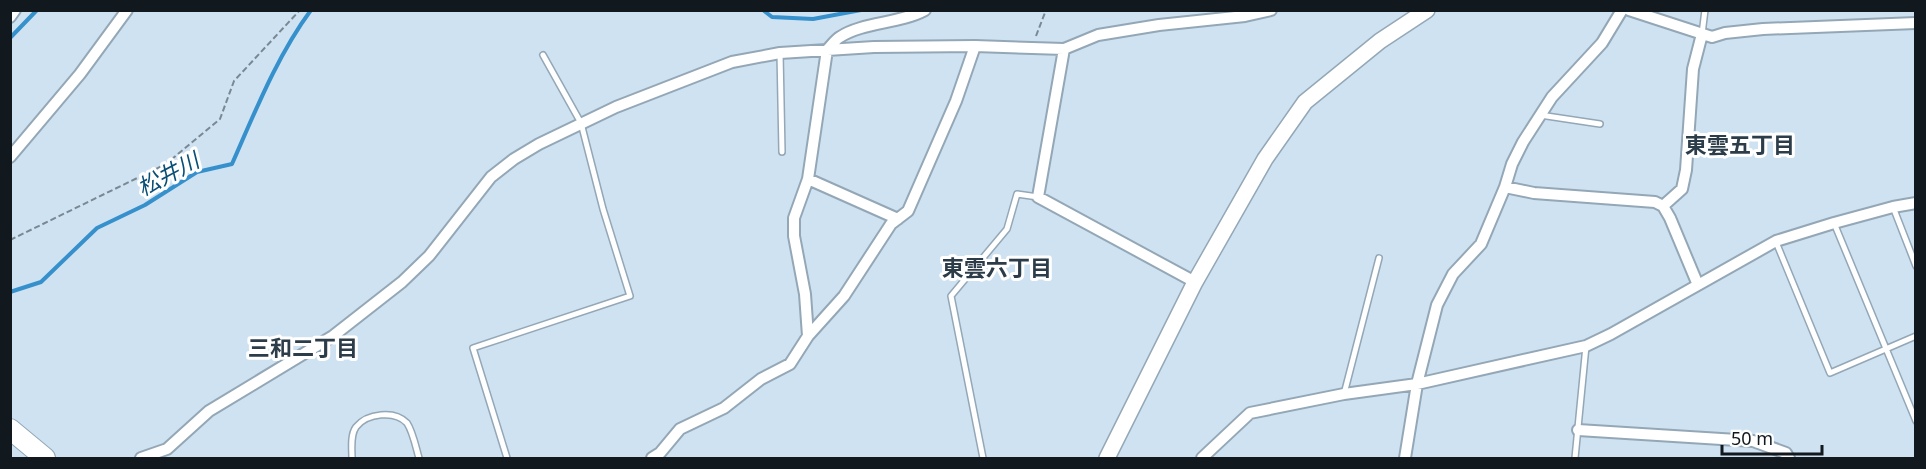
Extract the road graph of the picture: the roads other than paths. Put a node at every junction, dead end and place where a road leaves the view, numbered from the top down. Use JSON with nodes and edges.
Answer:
{"nodes":[{"id":1,"x":15,"y":10,"type":"edge"},
{"id":2,"x":127,"y":10,"type":"edge"},
{"id":3,"x":925,"y":10,"type":"edge"},
{"id":4,"x":1271,"y":10,"type":"edge"},
{"id":5,"x":1427,"y":10,"type":"edge"},
{"id":6,"x":1622,"y":10,"type":"edge"},
{"id":7,"x":1629,"y":10,"type":"edge"},
{"id":8,"x":1705,"y":10,"type":"edge"},
{"id":9,"x":10,"y":17,"type":"edge"},
{"id":10,"x":1916,"y":23,"type":"edge"},
{"id":11,"x":1702,"y":34,"type":"junction"},
{"id":12,"x":975,"y":46,"type":"junction"},
{"id":13,"x":1064,"y":49,"type":"junction"},
{"id":14,"x":826,"y":50,"type":"junction"},
{"id":15,"x":780,"y":52,"type":"junction"},
{"id":16,"x":543,"y":56,"type":"dead end"},
{"id":17,"x":1540,"y":115,"type":"junction"},
{"id":18,"x":581,"y":123,"type":"junction"},
{"id":19,"x":1600,"y":124,"type":"dead end"},
{"id":20,"x":782,"y":152,"type":"dead end"},
{"id":21,"x":10,"y":158,"type":"edge"},
{"id":22,"x":808,"y":179,"type":"junction"},
{"id":23,"x":1505,"y":188,"type":"junction"},
{"id":24,"x":1038,"y":197,"type":"junction"},
{"id":25,"x":1916,"y":203,"type":"edge"},
{"id":26,"x":1663,"y":206,"type":"junction"},
{"id":27,"x":1893,"y":207,"type":"junction"},
{"id":28,"x":898,"y":219,"type":"junction"},
{"id":29,"x":1834,"y":223,"type":"junction"},
{"id":30,"x":1776,"y":241,"type":"junction"},
{"id":31,"x":1379,"y":258,"type":"dead end"},
{"id":32,"x":1916,"y":266,"type":"edge"},
{"id":33,"x":1195,"y":282,"type":"junction"},
{"id":34,"x":1698,"y":285,"type":"junction"},
{"id":35,"x":808,"y":336,"type":"junction"},
{"id":36,"x":1916,"y":336,"type":"edge"},
{"id":37,"x":1586,"y":346,"type":"junction"},
{"id":38,"x":1886,"y":348,"type":"junction"},
{"id":39,"x":1418,"y":384,"type":"junction"},
{"id":40,"x":1344,"y":394,"type":"junction"},
{"id":41,"x":1916,"y":421,"type":"edge"},
{"id":42,"x":10,"y":429,"type":"edge"},
{"id":43,"x":1578,"y":430,"type":"junction"},
{"id":44,"x":45,"y":459,"type":"edge"},
{"id":45,"x":141,"y":459,"type":"edge"},
{"id":46,"x":352,"y":459,"type":"edge"},
{"id":47,"x":419,"y":459,"type":"edge"},
{"id":48,"x":507,"y":459,"type":"edge"},
{"id":49,"x":652,"y":459,"type":"edge"},
{"id":50,"x":983,"y":459,"type":"edge"},
{"id":51,"x":1107,"y":459,"type":"edge"},
{"id":52,"x":1202,"y":459,"type":"edge"},
{"id":53,"x":1405,"y":459,"type":"edge"},
{"id":54,"x":1575,"y":459,"type":"edge"},
{"id":55,"x":1789,"y":459,"type":"edge"}],
"edges":[{"from":1,"to":9,"type":"street"},
{"from":2,"to":21,"type":"street"},
{"from":3,"to":14,"type":"street"},
{"from":4,"to":13,"type":"street"},
{"from":5,"to":33,"type":"street"},
{"from":6,"to":17,"type":"street"},
{"from":7,"to":11,"type":"street"},
{"from":8,"to":11,"type":"lane"},
{"from":10,"to":11,"type":"street"},
{"from":11,"to":26,"type":"street"},
{"from":12,"to":13,"type":"street"},
{"from":12,"to":14,"type":"street"},
{"from":12,"to":28,"type":"street"},
{"from":13,"to":24,"type":"street"},
{"from":14,"to":15,"type":"street"},
{"from":14,"to":22,"type":"street"},
{"from":15,"to":18,"type":"street"},
{"from":15,"to":20,"type":"lane"},
{"from":16,"to":18,"type":"lane"},
{"from":17,"to":19,"type":"lane"},
{"from":17,"to":23,"type":"street"},
{"from":18,"to":45,"type":"street"},
{"from":18,"to":48,"type":"lane"},
{"from":22,"to":28,"type":"street"},
{"from":22,"to":35,"type":"street"},
{"from":23,"to":26,"type":"street"},
{"from":23,"to":39,"type":"street"},
{"from":24,"to":33,"type":"street"},
{"from":24,"to":50,"type":"lane"},
{"from":25,"to":27,"type":"street"},
{"from":26,"to":34,"type":"street"},
{"from":27,"to":29,"type":"street"},
{"from":27,"to":32,"type":"lane"},
{"from":28,"to":35,"type":"street"},
{"from":29,"to":30,"type":"street"},
{"from":29,"to":38,"type":"lane"},
{"from":30,"to":34,"type":"street"},
{"from":30,"to":38,"type":"lane"},
{"from":31,"to":40,"type":"lane"},
{"from":33,"to":51,"type":"street"},
{"from":34,"to":37,"type":"street"},
{"from":35,"to":49,"type":"street"},
{"from":36,"to":38,"type":"lane"},
{"from":37,"to":39,"type":"street"},
{"from":37,"to":43,"type":"lane"},
{"from":38,"to":41,"type":"lane"},
{"from":39,"to":40,"type":"street"},
{"from":39,"to":53,"type":"street"},
{"from":40,"to":52,"type":"street"},
{"from":42,"to":44,"type":"highway"},
{"from":43,"to":54,"type":"lane"},
{"from":43,"to":55,"type":"street"},
{"from":46,"to":47,"type":"lane"}]}
